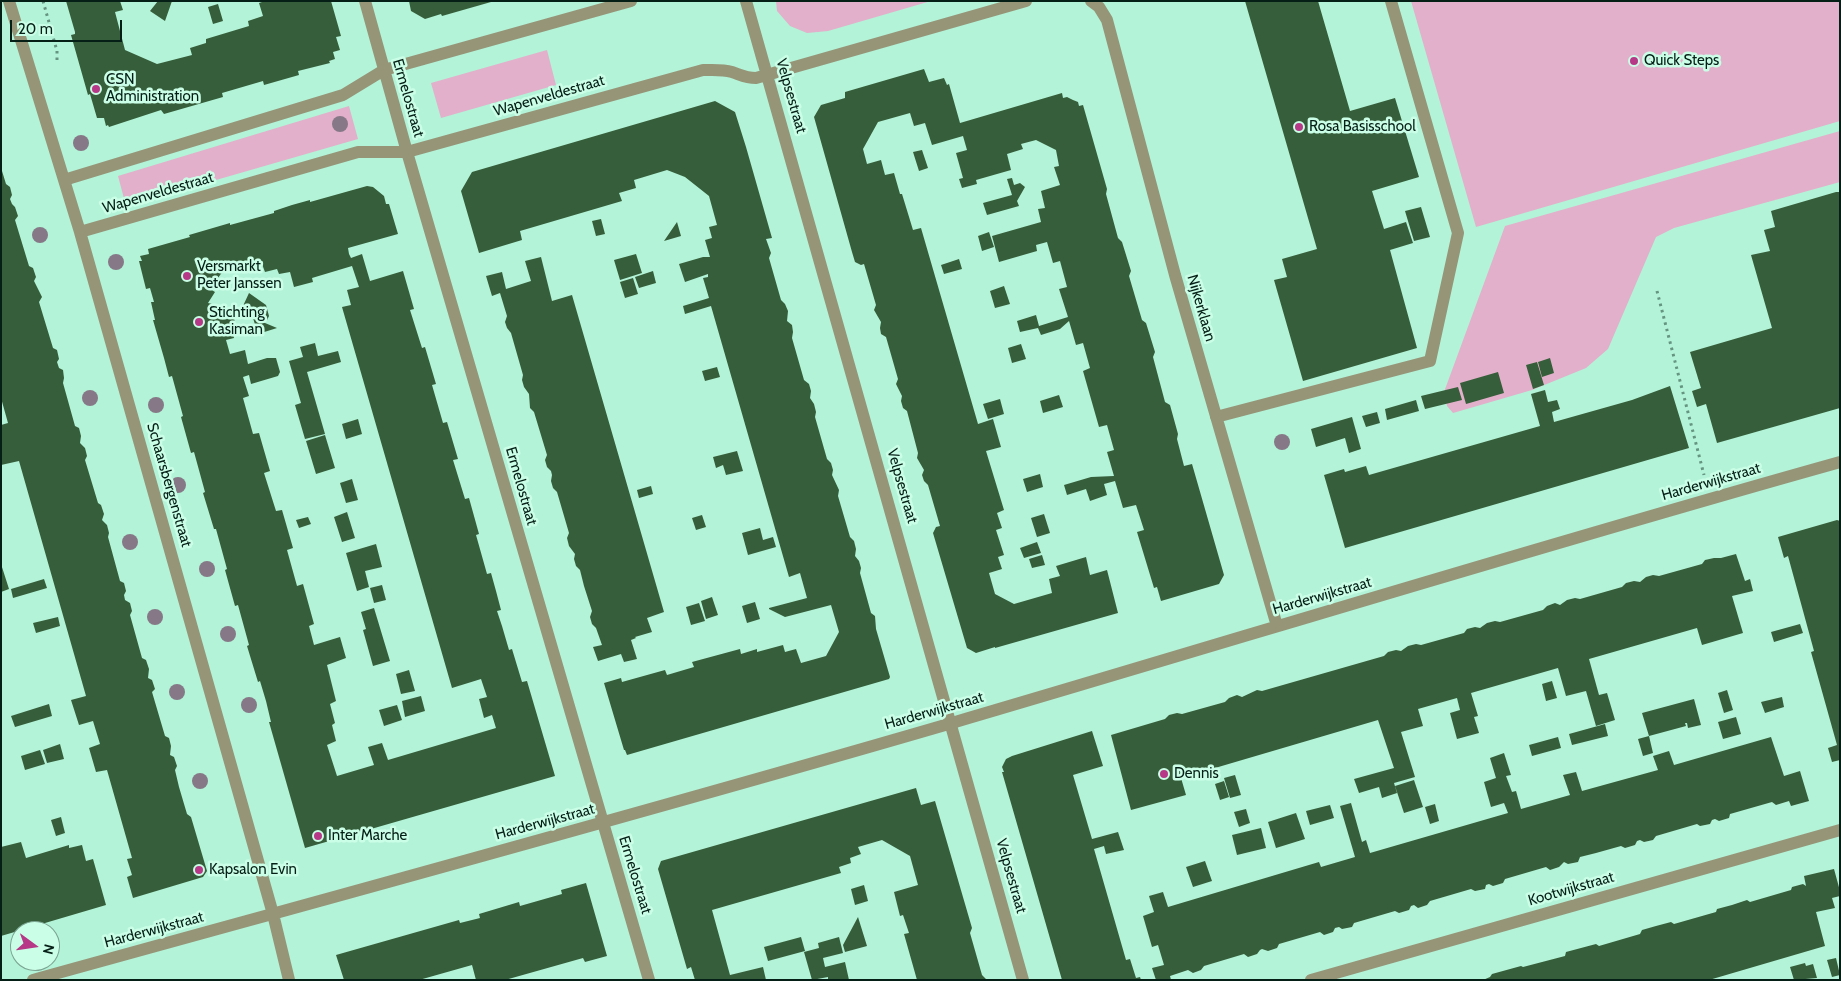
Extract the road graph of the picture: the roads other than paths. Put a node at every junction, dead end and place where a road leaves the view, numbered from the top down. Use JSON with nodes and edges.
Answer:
{"nodes":[{"id":1,"x":9,"y":1,"type":"edge"},
{"id":2,"x":364,"y":1,"type":"edge"},
{"id":3,"x":631,"y":1,"type":"edge"},
{"id":4,"x":746,"y":1,"type":"edge"},
{"id":5,"x":1026,"y":1,"type":"edge"},
{"id":6,"x":1091,"y":1,"type":"edge"},
{"id":7,"x":1391,"y":1,"type":"edge"},
{"id":8,"x":384,"y":70,"type":"junction"},
{"id":9,"x":768,"y":75,"type":"junction"},
{"id":10,"x":407,"y":152,"type":"junction"},
{"id":11,"x":64,"y":180,"type":"junction"},
{"id":12,"x":80,"y":232,"type":"junction"},
{"id":13,"x":1216,"y":417,"type":"junction"},
{"id":14,"x":1840,"y":462,"type":"edge"},
{"id":15,"x":1278,"y":626,"type":"junction"},
{"id":16,"x":952,"y":723,"type":"junction"},
{"id":17,"x":603,"y":823,"type":"junction"},
{"id":18,"x":1840,"y":830,"type":"edge"},
{"id":19,"x":273,"y":914,"type":"junction"},
{"id":20,"x":34,"y":980,"type":"edge"},
{"id":21,"x":289,"y":980,"type":"edge"},
{"id":22,"x":649,"y":980,"type":"edge"},
{"id":23,"x":1023,"y":980,"type":"edge"},
{"id":24,"x":1311,"y":980,"type":"edge"}],
"edges":[{"from":1,"to":11,"type":"street","name":"Schaarsbergenstraat"},
{"from":2,"to":8,"type":"street","name":"Ermelostraat"},
{"from":3,"to":8,"type":"street"},
{"from":4,"to":9,"type":"street","name":"Velpsestraat"},
{"from":5,"to":9,"type":"street","name":"Wapenveldestraat"},
{"from":6,"to":13,"type":"street","name":"Nijkerklaan"},
{"from":7,"to":13,"type":"street"},
{"from":8,"to":10,"type":"street","name":"Ermelostraat"},
{"from":8,"to":11,"type":"street"},
{"from":9,"to":10,"type":"street","name":"Wapenveldestraat"},
{"from":9,"to":16,"type":"street","name":"Velpsestraat"},
{"from":10,"to":12,"type":"street","name":"Wapenveldestraat"},
{"from":10,"to":17,"type":"street","name":"Ermelostraat"},
{"from":11,"to":12,"type":"street","name":"Schaarsbergenstraat"},
{"from":12,"to":19,"type":"street","name":"Schaarsbergenstraat"},
{"from":13,"to":15,"type":"street","name":"Nijkerklaan"},
{"from":14,"to":15,"type":"street","name":"Harderwijkstraat"},
{"from":15,"to":16,"type":"street","name":"Harderwijkstraat"},
{"from":16,"to":17,"type":"street","name":"Harderwijkstraat"},
{"from":16,"to":23,"type":"street","name":"Velpsestraat"},
{"from":17,"to":19,"type":"street","name":"Harderwijkstraat"},
{"from":17,"to":22,"type":"street","name":"Ermelostraat"},
{"from":18,"to":24,"type":"street","name":"Kootwijkstraat"},
{"from":19,"to":20,"type":"street","name":"Harderwijkstraat"},
{"from":19,"to":21,"type":"street","name":"Schaarsbergenstraat"}]}
